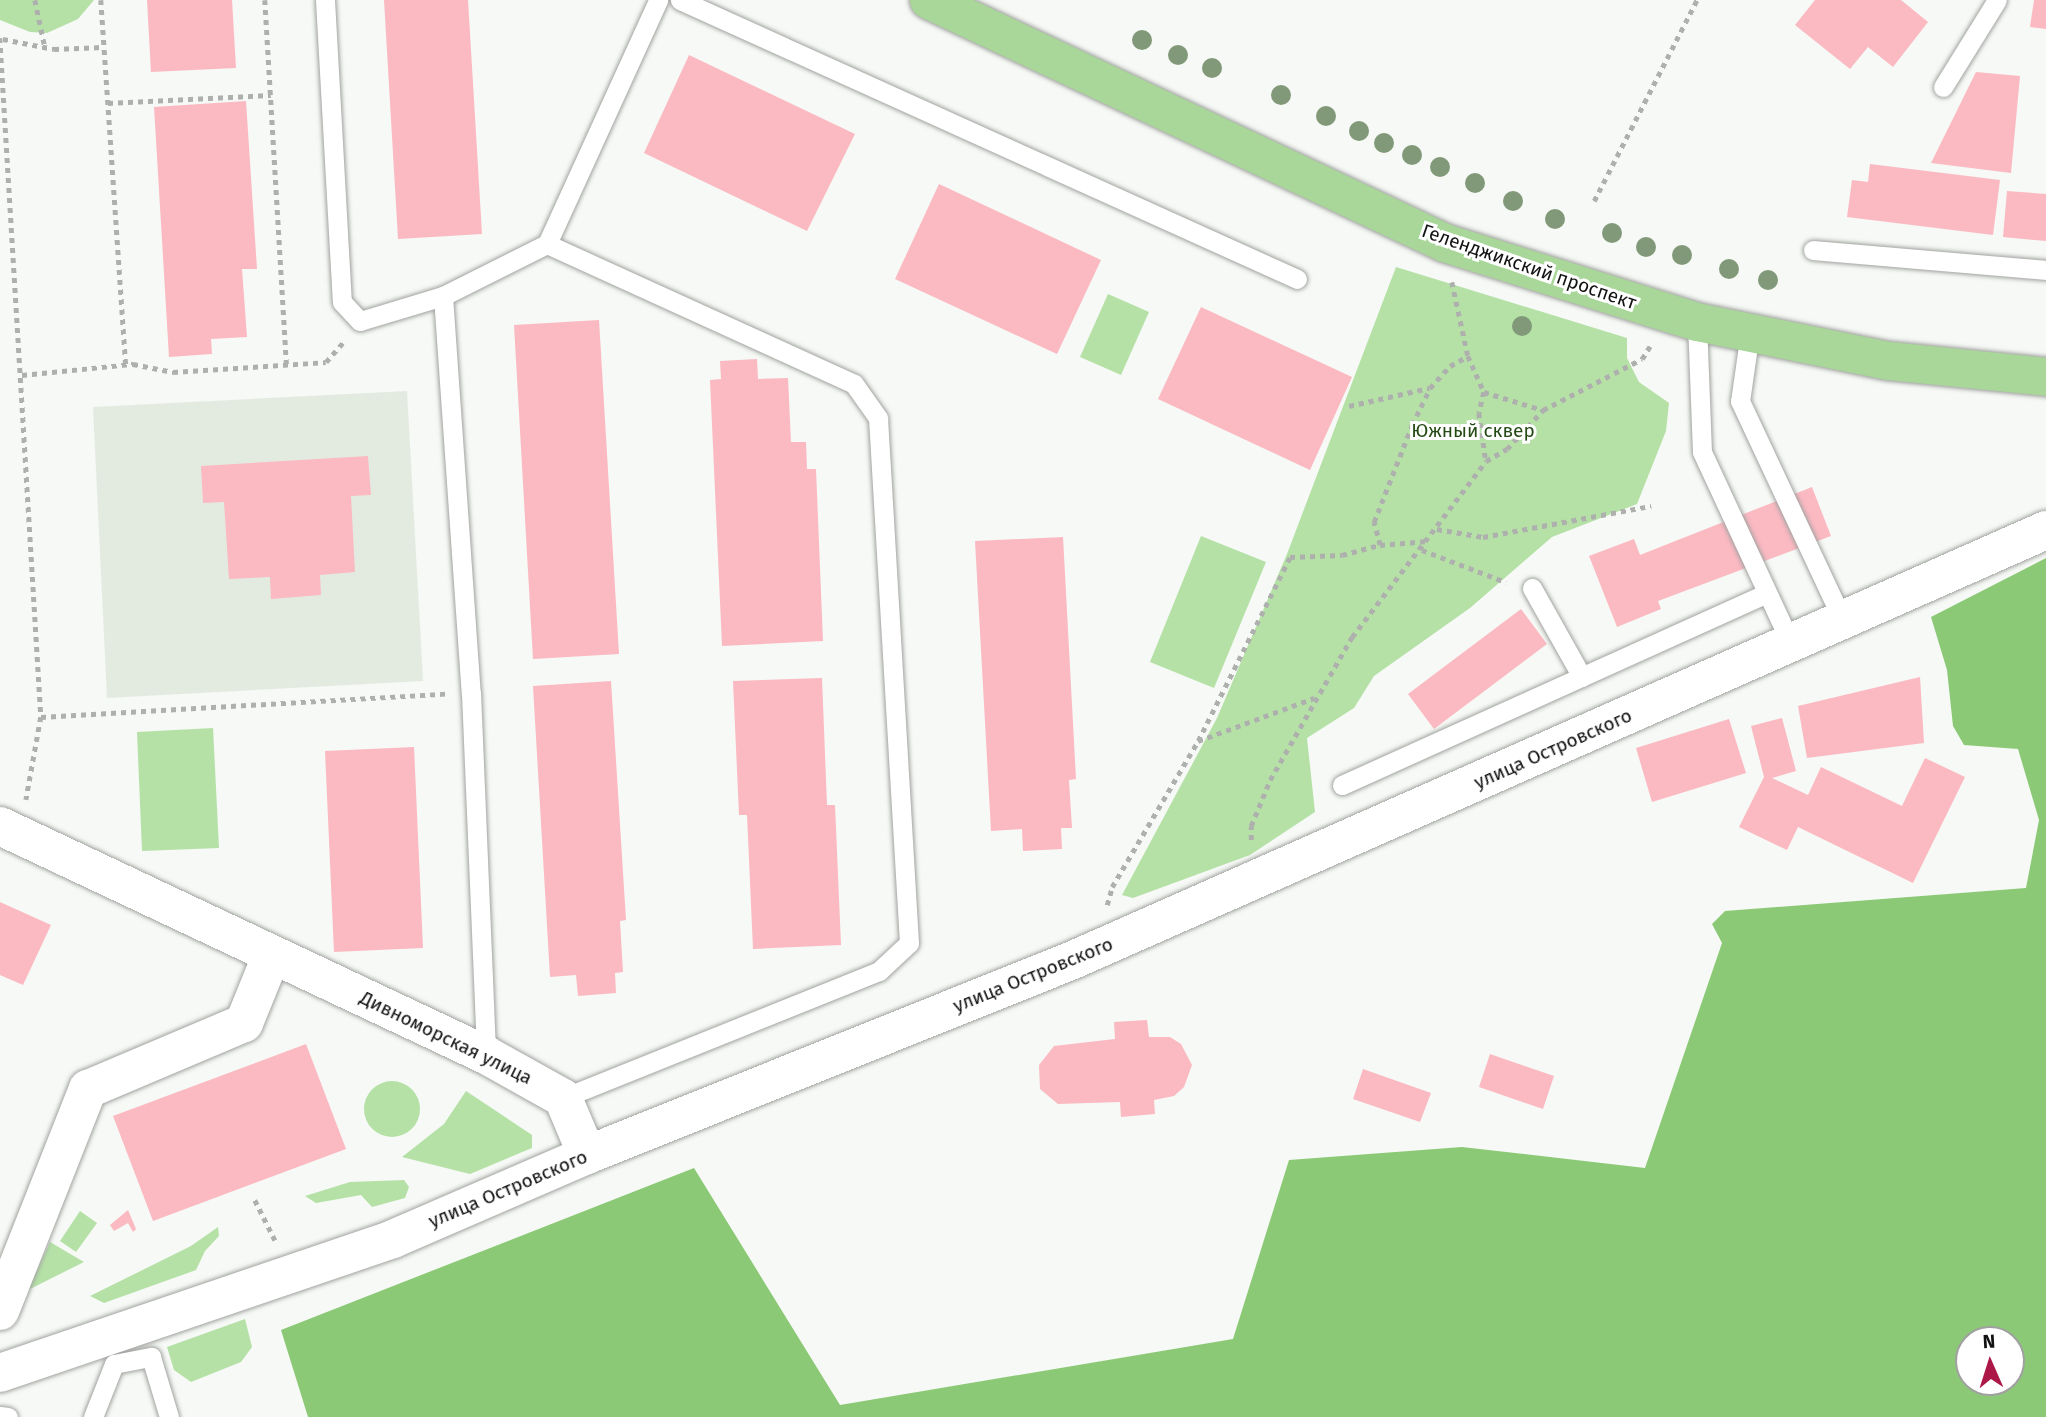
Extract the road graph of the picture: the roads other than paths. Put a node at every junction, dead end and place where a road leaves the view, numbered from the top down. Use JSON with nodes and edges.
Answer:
{"nodes":[{"id":1,"x":325,"y":0,"type":"edge"},
{"id":2,"x":658,"y":0,"type":"edge"},
{"id":3,"x":680,"y":0,"type":"edge"},
{"id":4,"x":929,"y":0,"type":"edge"},
{"id":5,"x":1989,"y":3,"type":"edge"},
{"id":6,"x":1943,"y":87,"type":"dead end"},
{"id":7,"x":547,"y":244,"type":"junction"},
{"id":8,"x":1813,"y":250,"type":"dead end"},
{"id":9,"x":2046,"y":271,"type":"edge"},
{"id":10,"x":1297,"y":279,"type":"dead end"},
{"id":11,"x":443,"y":296,"type":"junction"},
{"id":12,"x":1697,"y":321,"type":"junction"},
{"id":13,"x":1750,"y":332,"type":"junction"},
{"id":14,"x":2046,"y":377,"type":"edge"},
{"id":15,"x":2046,"y":530,"type":"edge"},
{"id":16,"x":1532,"y":589,"type":"road end"},
{"id":17,"x":1766,"y":594,"type":"junction"},
{"id":18,"x":1843,"y":621,"type":"junction"},
{"id":19,"x":1791,"y":644,"type":"junction"},
{"id":20,"x":1582,"y":677,"type":"junction"},
{"id":21,"x":1342,"y":785,"type":"dead end"},
{"id":22,"x":10,"y":831,"type":"edge"},
{"id":23,"x":272,"y":954,"type":"junction"},
{"id":24,"x":486,"y":1055,"type":"junction"},
{"id":25,"x":564,"y":1098,"type":"junction"},
{"id":26,"x":587,"y":1155,"type":"junction"},
{"id":27,"x":0,"y":1311,"type":"edge"},
{"id":28,"x":129,"y":1345,"type":"junction"},
{"id":29,"x":0,"y":1373,"type":"edge"},
{"id":30,"x":0,"y":1416,"type":"edge"},
{"id":31,"x":8,"y":1417,"type":"edge"},
{"id":32,"x":93,"y":1417,"type":"edge"},
{"id":33,"x":169,"y":1417,"type":"edge"}],
"edges":[{"from":1,"to":11,"type":"lane"},
{"from":2,"to":7,"type":"lane"},
{"from":3,"to":10,"type":"lane"},
{"from":4,"to":12,"type":"main road","name":"Геленджикский проспект"},
{"from":5,"to":6,"type":"lane"},
{"from":7,"to":11,"type":"lane"},
{"from":7,"to":25,"type":"lane"},
{"from":8,"to":9,"type":"lane"},
{"from":11,"to":24,"type":"lane"},
{"from":12,"to":13,"type":"main road","name":"Геленджикский проспект"},
{"from":12,"to":17,"type":"lane"},
{"from":13,"to":14,"type":"main road","name":"Геленджикский проспект"},
{"from":13,"to":18,"type":"lane"},
{"from":15,"to":18,"type":"street","name":"улица Островского"},
{"from":16,"to":20,"type":"lane"},
{"from":17,"to":19,"type":"lane"},
{"from":17,"to":20,"type":"lane"},
{"from":18,"to":19,"type":"street","name":"улица Островского"},
{"from":19,"to":26,"type":"street","name":"улица Островского"},
{"from":20,"to":21,"type":"lane"},
{"from":22,"to":23,"type":"street","name":"Дивноморская улица"},
{"from":23,"to":24,"type":"street","name":"Дивноморская улица"},
{"from":23,"to":27,"type":"street"},
{"from":24,"to":25,"type":"street","name":"Дивноморская улица"},
{"from":25,"to":26,"type":"street"},
{"from":26,"to":28,"type":"street","name":"улица Островского"},
{"from":28,"to":29,"type":"street","name":"улица Островского"},
{"from":28,"to":32,"type":"lane"},
{"from":28,"to":33,"type":"lane"},
{"from":30,"to":31,"type":"lane"}]}
